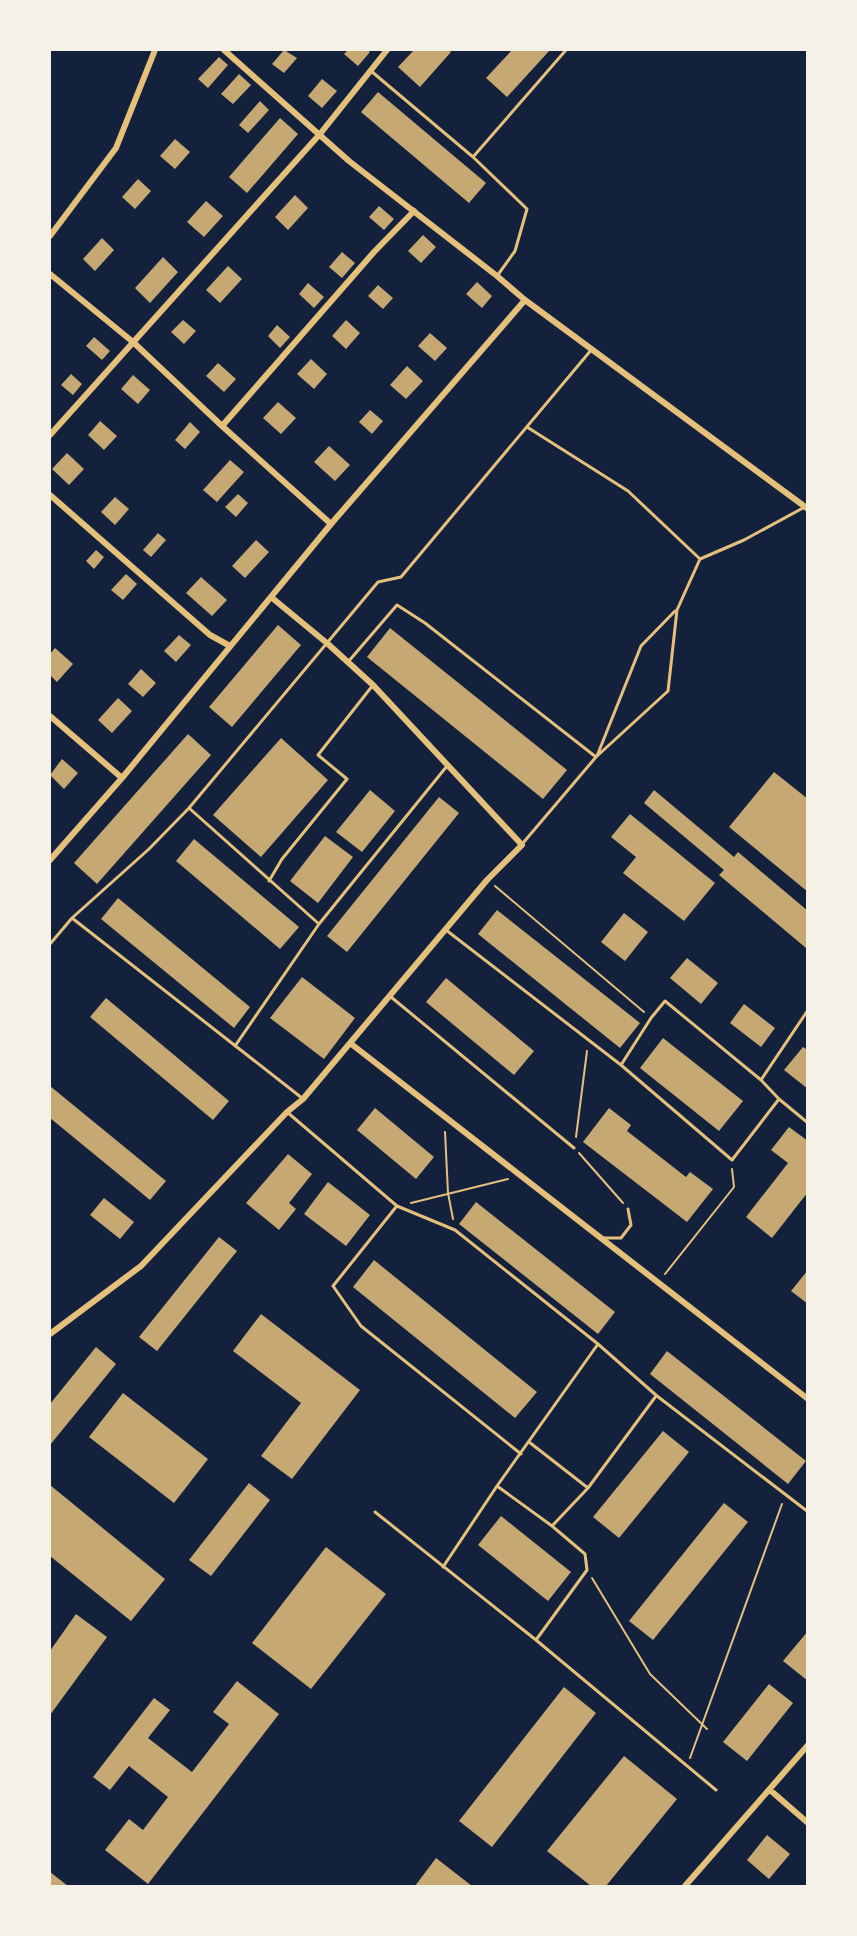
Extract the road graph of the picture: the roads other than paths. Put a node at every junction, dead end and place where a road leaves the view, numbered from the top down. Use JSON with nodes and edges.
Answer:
{"nodes":[{"id":1,"x":155,"y":50,"type":"edge"},
{"id":2,"x":224,"y":50,"type":"edge"},
{"id":3,"x":387,"y":50,"type":"edge"},
{"id":4,"x":566,"y":50,"type":"edge"},
{"id":5,"x":370,"y":71,"type":"junction"},
{"id":6,"x":320,"y":134,"type":"junction"},
{"id":7,"x":473,"y":157,"type":"junction"},
{"id":8,"x":414,"y":211,"type":"junction"},
{"id":9,"x":50,"y":236,"type":"edge"},
{"id":10,"x":50,"y":274,"type":"edge"},
{"id":11,"x":497,"y":276,"type":"junction"},
{"id":12,"x":525,"y":300,"type":"junction"},
{"id":13,"x":133,"y":342,"type":"junction"},
{"id":14,"x":592,"y":349,"type":"junction"},
{"id":15,"x":222,"y":426,"type":"junction"},
{"id":16,"x":527,"y":427,"type":"junction"},
{"id":17,"x":50,"y":435,"type":"edge"},
{"id":18,"x":50,"y":495,"type":"edge"},
{"id":19,"x":806,"y":508,"type":"edge"},
{"id":20,"x":331,"y":524,"type":"junction"},
{"id":21,"x":700,"y":559,"type":"junction"},
{"id":22,"x":271,"y":597,"type":"junction"},
{"id":23,"x":677,"y":610,"type":"junction"},
{"id":24,"x":327,"y":644,"type":"junction"},
{"id":25,"x":230,"y":646,"type":"junction"},
{"id":26,"x":348,"y":662,"type":"junction"},
{"id":27,"x":373,"y":685,"type":"junction"},
{"id":28,"x":50,"y":716,"type":"edge"},
{"id":29,"x":596,"y":757,"type":"junction"},
{"id":30,"x":449,"y":765,"type":"junction"},
{"id":31,"x":122,"y":778,"type":"junction"},
{"id":32,"x":189,"y":808,"type":"junction"},
{"id":33,"x":522,"y":844,"type":"junction"},
{"id":34,"x":50,"y":860,"type":"edge"},
{"id":35,"x":269,"y":880,"type":"junction"},
{"id":36,"x":72,"y":918,"type":"junction"},
{"id":37,"x":319,"y":924,"type":"junction"},
{"id":38,"x":445,"y":930,"type":"junction"},
{"id":39,"x":50,"y":944,"type":"edge"},
{"id":40,"x":391,"y":997,"type":"junction"},
{"id":41,"x":807,"y":1010,"type":"edge"},
{"id":42,"x":350,"y":1043,"type":"junction"},
{"id":43,"x":235,"y":1046,"type":"junction"},
{"id":44,"x":621,"y":1065,"type":"junction"},
{"id":45,"x":761,"y":1080,"type":"junction"},
{"id":46,"x":303,"y":1099,"type":"junction"},
{"id":47,"x":779,"y":1099,"type":"junction"},
{"id":48,"x":287,"y":1112,"type":"junction"},
{"id":49,"x":807,"y":1123,"type":"edge"},
{"id":50,"x":574,"y":1148,"type":"road end"},
{"id":51,"x":397,"y":1206,"type":"junction"},
{"id":52,"x":628,"y":1209,"type":"road end"},
{"id":53,"x":601,"y":1238,"type":"junction"},
{"id":54,"x":50,"y":1334,"type":"edge"},
{"id":55,"x":598,"y":1344,"type":"junction"},
{"id":56,"x":657,"y":1396,"type":"junction"},
{"id":57,"x":807,"y":1400,"type":"edge"},
{"id":58,"x":529,"y":1442,"type":"junction"},
{"id":59,"x":521,"y":1454,"type":"junction"},
{"id":60,"x":497,"y":1486,"type":"junction"},
{"id":61,"x":588,"y":1488,"type":"junction"},
{"id":62,"x":807,"y":1511,"type":"edge"},
{"id":63,"x":375,"y":1512,"type":"dead end"},
{"id":64,"x":552,"y":1526,"type":"junction"},
{"id":65,"x":443,"y":1567,"type":"junction"},
{"id":66,"x":536,"y":1640,"type":"junction"},
{"id":67,"x":807,"y":1745,"type":"edge"},
{"id":68,"x":716,"y":1790,"type":"dead end"},
{"id":69,"x":770,"y":1790,"type":"junction"},
{"id":70,"x":807,"y":1823,"type":"edge"},
{"id":71,"x":685,"y":1887,"type":"edge"}],
"edges":[{"from":1,"to":9,"type":"street"},
{"from":2,"to":6,"type":"street"},
{"from":3,"to":5,"type":"street"},
{"from":4,"to":7,"type":"lane"},
{"from":5,"to":6,"type":"street"},
{"from":5,"to":7,"type":"lane"},
{"from":6,"to":8,"type":"street"},
{"from":6,"to":13,"type":"street"},
{"from":7,"to":11,"type":"lane"},
{"from":8,"to":11,"type":"street"},
{"from":8,"to":15,"type":"street"},
{"from":10,"to":13,"type":"street"},
{"from":11,"to":12,"type":"street"},
{"from":12,"to":14,"type":"street"},
{"from":12,"to":20,"type":"street"},
{"from":13,"to":15,"type":"street"},
{"from":13,"to":17,"type":"street"},
{"from":14,"to":16,"type":"lane"},
{"from":14,"to":19,"type":"street"},
{"from":15,"to":20,"type":"street"},
{"from":16,"to":21,"type":"lane"},
{"from":16,"to":24,"type":"lane"},
{"from":18,"to":25,"type":"street"},
{"from":19,"to":21,"type":"lane"},
{"from":20,"to":22,"type":"street"},
{"from":21,"to":23,"type":"lane"},
{"from":22,"to":24,"type":"street"},
{"from":22,"to":25,"type":"street"},
{"from":23,"to":29,"type":"lane"},
{"from":23,"to":29,"type":"lane"},
{"from":24,"to":26,"type":"street"},
{"from":24,"to":32,"type":"lane"},
{"from":25,"to":31,"type":"street"},
{"from":26,"to":27,"type":"street"},
{"from":26,"to":29,"type":"lane"},
{"from":27,"to":30,"type":"street"},
{"from":27,"to":35,"type":"lane"},
{"from":28,"to":31,"type":"street"},
{"from":29,"to":33,"type":"lane"},
{"from":30,"to":33,"type":"street"},
{"from":30,"to":37,"type":"lane"},
{"from":31,"to":34,"type":"street"},
{"from":32,"to":35,"type":"lane"},
{"from":32,"to":36,"type":"lane"},
{"from":33,"to":38,"type":"street"},
{"from":35,"to":37,"type":"lane"},
{"from":36,"to":39,"type":"lane"},
{"from":36,"to":43,"type":"lane"},
{"from":37,"to":43,"type":"lane"},
{"from":38,"to":40,"type":"street"},
{"from":38,"to":44,"type":"lane"},
{"from":40,"to":42,"type":"street"},
{"from":40,"to":50,"type":"lane"},
{"from":41,"to":45,"type":"lane"},
{"from":42,"to":46,"type":"street"},
{"from":42,"to":53,"type":"street"},
{"from":43,"to":46,"type":"lane"},
{"from":44,"to":45,"type":"lane"},
{"from":44,"to":47,"type":"lane"},
{"from":45,"to":47,"type":"lane"},
{"from":46,"to":48,"type":"street"},
{"from":47,"to":49,"type":"lane"},
{"from":48,"to":51,"type":"lane"},
{"from":48,"to":54,"type":"street"},
{"from":51,"to":55,"type":"lane"},
{"from":51,"to":59,"type":"lane"},
{"from":52,"to":53,"type":"lane"},
{"from":53,"to":57,"type":"street"},
{"from":55,"to":56,"type":"lane"},
{"from":55,"to":58,"type":"lane"},
{"from":56,"to":61,"type":"lane"},
{"from":56,"to":62,"type":"lane"},
{"from":58,"to":59,"type":"lane"},
{"from":58,"to":61,"type":"lane"},
{"from":59,"to":60,"type":"lane"},
{"from":60,"to":64,"type":"lane"},
{"from":60,"to":65,"type":"lane"},
{"from":61,"to":64,"type":"lane"},
{"from":63,"to":65,"type":"lane"},
{"from":64,"to":66,"type":"lane"},
{"from":65,"to":66,"type":"lane"},
{"from":66,"to":68,"type":"lane"},
{"from":67,"to":69,"type":"street"},
{"from":69,"to":70,"type":"street"},
{"from":69,"to":71,"type":"street"}]}
